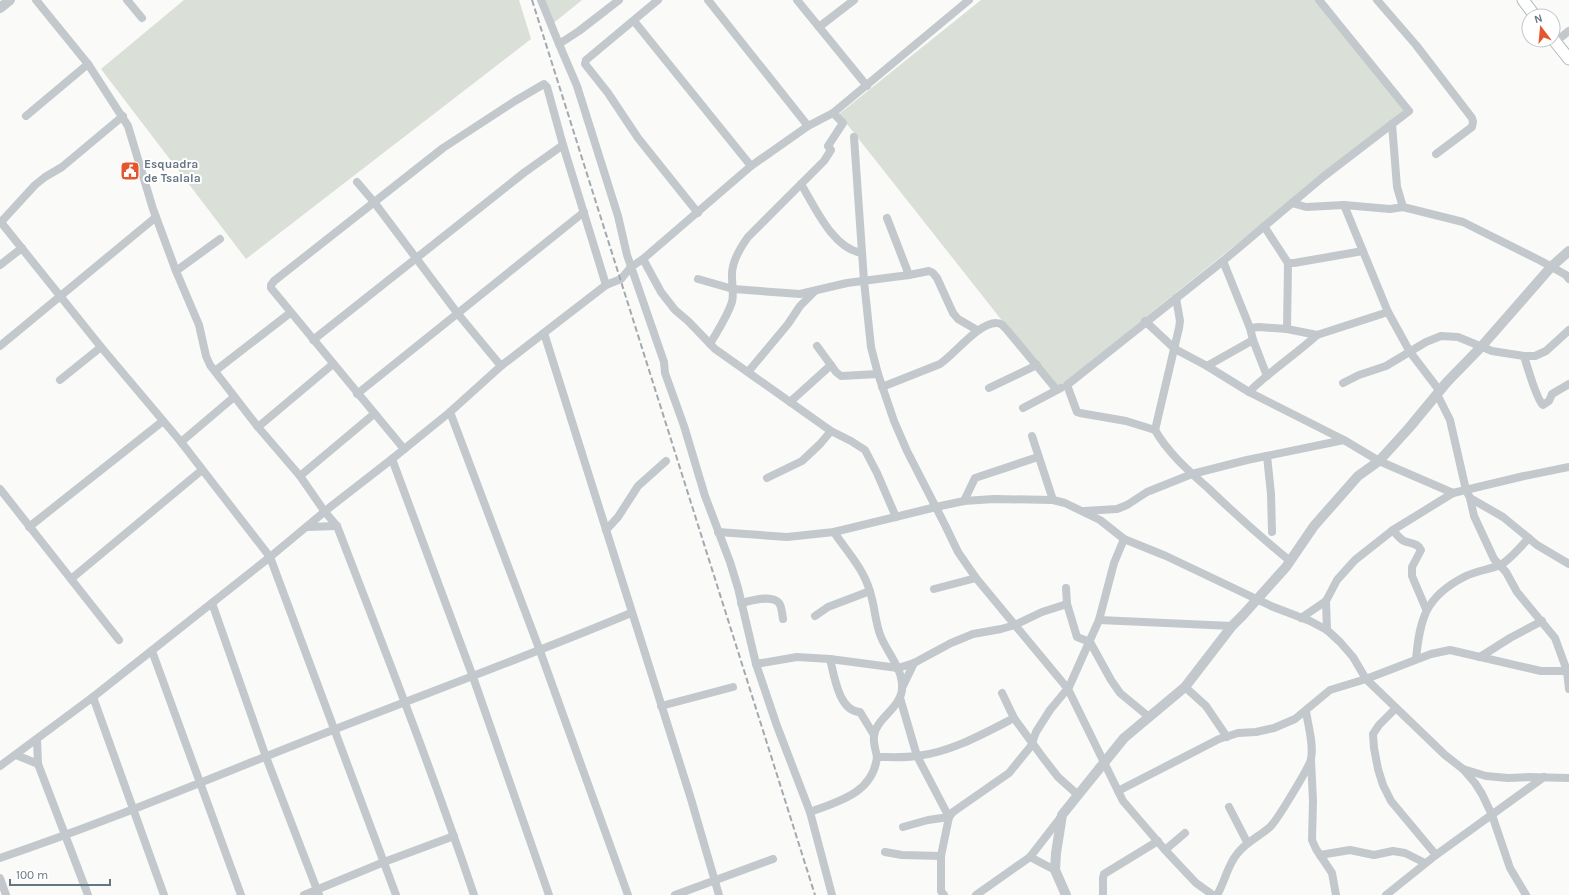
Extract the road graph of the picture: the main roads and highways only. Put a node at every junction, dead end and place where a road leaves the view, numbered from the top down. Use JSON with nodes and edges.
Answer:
{"nodes":[{"id":1,"x":1560,"y":48,"type":"edge"},
{"id":2,"x":1569,"y":59,"type":"edge"}],
"edges":[{"from":1,"to":2,"type":"main road"}]}
